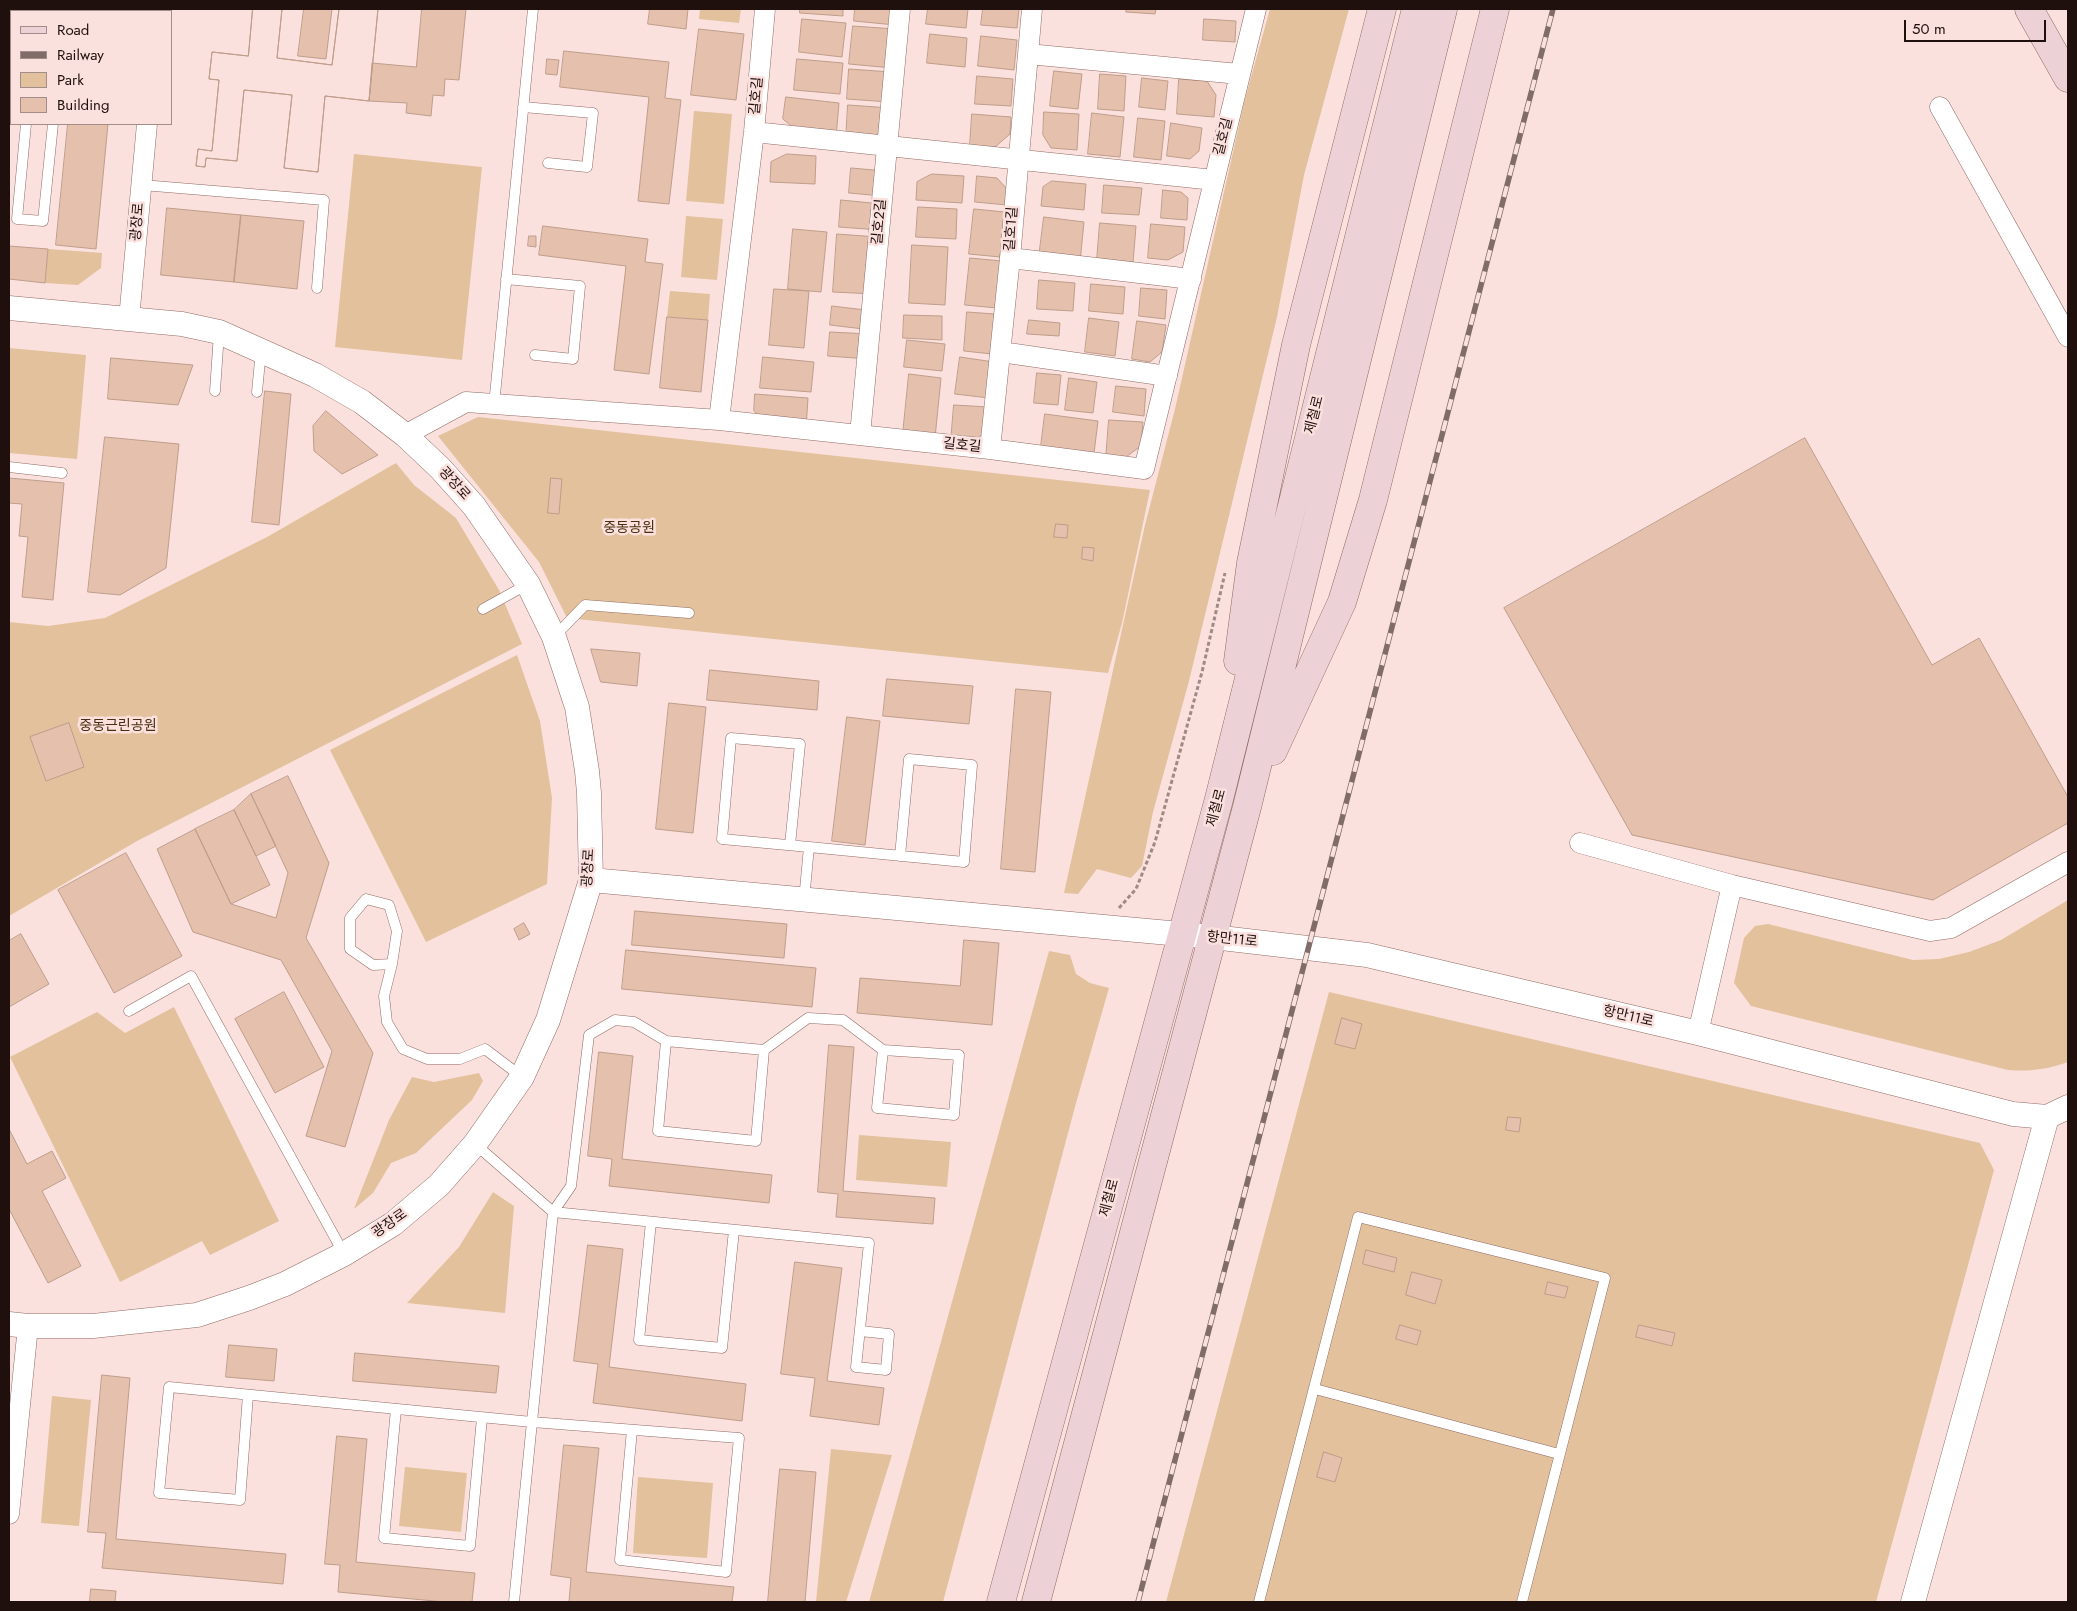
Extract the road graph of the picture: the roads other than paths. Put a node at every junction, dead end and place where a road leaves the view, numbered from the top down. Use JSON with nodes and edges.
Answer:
{"nodes":[{"id":1,"x":533,"y":9,"type":"edge"},
{"id":2,"x":765,"y":9,"type":"edge"},
{"id":3,"x":900,"y":9,"type":"edge"},
{"id":4,"x":1032,"y":9,"type":"edge"},
{"id":5,"x":1256,"y":9,"type":"edge"},
{"id":6,"x":1382,"y":9,"type":"edge"},
{"id":7,"x":1416,"y":9,"type":"edge"},
{"id":8,"x":1443,"y":9,"type":"edge"},
{"id":9,"x":1495,"y":9,"type":"edge"},
{"id":10,"x":2029,"y":9,"type":"edge"},
{"id":11,"x":1028,"y":54,"type":"junction"},
{"id":12,"x":1239,"y":74,"type":"junction"},
{"id":13,"x":2068,"y":78,"type":"edge"},
{"id":14,"x":523,"y":107,"type":"junction"},
{"id":15,"x":1940,"y":107,"type":"dead end"},
{"id":16,"x":26,"y":125,"type":"edge"},
{"id":17,"x":53,"y":125,"type":"edge"},
{"id":18,"x":147,"y":125,"type":"edge"},
{"id":19,"x":754,"y":132,"type":"junction"},
{"id":20,"x":888,"y":145,"type":"junction"},
{"id":21,"x":1018,"y":158,"type":"junction"},
{"id":22,"x":548,"y":163,"type":"dead end"},
{"id":23,"x":1214,"y":180,"type":"junction"},
{"id":24,"x":142,"y":185,"type":"junction"},
{"id":25,"x":1010,"y":258,"type":"junction"},
{"id":26,"x":506,"y":279,"type":"junction"},
{"id":27,"x":1191,"y":279,"type":"junction"},
{"id":28,"x":317,"y":288,"type":"dead end"},
{"id":29,"x":9,"y":308,"type":"edge"},
{"id":30,"x":129,"y":319,"type":"junction"},
{"id":31,"x":219,"y":332,"type":"junction"},
{"id":32,"x":2068,"y":338,"type":"edge"},
{"id":33,"x":261,"y":349,"type":"junction"},
{"id":34,"x":1001,"y":352,"type":"junction"},
{"id":35,"x":535,"y":355,"type":"dead end"},
{"id":36,"x":1167,"y":376,"type":"junction"},
{"id":37,"x":215,"y":391,"type":"dead end"},
{"id":38,"x":257,"y":392,"type":"dead end"},
{"id":39,"x":494,"y":405,"type":"junction"},
{"id":40,"x":719,"y":420,"type":"junction"},
{"id":41,"x":405,"y":435,"type":"junction"},
{"id":42,"x":860,"y":435,"type":"junction"},
{"id":43,"x":990,"y":449,"type":"junction"},
{"id":44,"x":9,"y":467,"type":"edge"},
{"id":45,"x":62,"y":472,"type":"dead end"},
{"id":46,"x":528,"y":584,"type":"junction"},
{"id":47,"x":483,"y":609,"type":"dead end"},
{"id":48,"x":689,"y":612,"type":"dead end"},
{"id":49,"x":554,"y":637,"type":"junction"},
{"id":50,"x":1219,"y":799,"type":"junction"},
{"id":51,"x":1247,"y":807,"type":"junction"},
{"id":52,"x":1580,"y":843,"type":"dead end"},
{"id":53,"x":790,"y":845,"type":"junction"},
{"id":54,"x":809,"y":847,"type":"junction"},
{"id":55,"x":900,"y":856,"type":"junction"},
{"id":56,"x":2068,"y":862,"type":"edge"},
{"id":57,"x":591,"y":880,"type":"junction"},
{"id":58,"x":1732,"y":885,"type":"junction"},
{"id":59,"x":804,"y":900,"type":"junction"},
{"id":60,"x":1182,"y":935,"type":"junction"},
{"id":61,"x":1212,"y":937,"type":"junction"},
{"id":62,"x":392,"y":964,"type":"junction"},
{"id":63,"x":129,"y":1011,"type":"dead end"},
{"id":64,"x":1698,"y":1033,"type":"junction"},
{"id":65,"x":666,"y":1041,"type":"junction"},
{"id":66,"x":764,"y":1050,"type":"junction"},
{"id":67,"x":883,"y":1050,"type":"junction"},
{"id":68,"x":522,"y":1077,"type":"junction"},
{"id":69,"x":2068,"y":1107,"type":"edge"},
{"id":70,"x":2047,"y":1117,"type":"junction"},
{"id":71,"x":475,"y":1144,"type":"junction"},
{"id":72,"x":553,"y":1212,"type":"junction"},
{"id":73,"x":651,"y":1222,"type":"junction"},
{"id":74,"x":734,"y":1230,"type":"junction"},
{"id":75,"x":344,"y":1254,"type":"junction"},
{"id":76,"x":18,"y":1326,"type":"edge"},
{"id":77,"x":860,"y":1331,"type":"junction"},
{"id":78,"x":1315,"y":1389,"type":"junction"},
{"id":79,"x":248,"y":1395,"type":"junction"},
{"id":80,"x":396,"y":1409,"type":"junction"},
{"id":81,"x":482,"y":1418,"type":"junction"},
{"id":82,"x":532,"y":1422,"type":"junction"},
{"id":83,"x":632,"y":1430,"type":"junction"},
{"id":84,"x":1559,"y":1454,"type":"junction"},
{"id":85,"x":9,"y":1514,"type":"edge"},
{"id":86,"x":514,"y":1602,"type":"edge"},
{"id":87,"x":1001,"y":1602,"type":"edge"},
{"id":88,"x":1036,"y":1602,"type":"edge"},
{"id":89,"x":1259,"y":1602,"type":"edge"},
{"id":90,"x":1522,"y":1602,"type":"edge"},
{"id":91,"x":1913,"y":1602,"type":"edge"}],
"edges":[{"from":1,"to":14,"type":"lane"},
{"from":2,"to":19,"type":"street","name":"길호길"},
{"from":3,"to":20,"type":"street","name":"길호2길"},
{"from":4,"to":11,"type":"street","name":"길호1길"},
{"from":5,"to":12,"type":"street","name":"길호길"},
{"from":6,"to":50,"type":"main road"},
{"from":7,"to":50,"type":"main road","name":"제철로"},
{"from":8,"to":51,"type":"main road","name":"제철로"},
{"from":9,"to":51,"type":"main road"},
{"from":10,"to":13,"type":"main road"},
{"from":11,"to":12,"type":"street"},
{"from":11,"to":21,"type":"street","name":"길호1길"},
{"from":12,"to":23,"type":"street","name":"길호길"},
{"from":14,"to":22,"type":"lane"},
{"from":14,"to":26,"type":"lane"},
{"from":15,"to":32,"type":"street"},
{"from":16,"to":17,"type":"lane"},
{"from":18,"to":24,"type":"street","name":"광장로"},
{"from":19,"to":20,"type":"street"},
{"from":19,"to":40,"type":"street","name":"길호길"},
{"from":20,"to":21,"type":"street"},
{"from":20,"to":42,"type":"street","name":"길호2길"},
{"from":21,"to":23,"type":"street"},
{"from":21,"to":25,"type":"street","name":"길호1길"},
{"from":23,"to":27,"type":"street","name":"길호길"},
{"from":24,"to":28,"type":"lane"},
{"from":24,"to":30,"type":"street","name":"광장로"},
{"from":25,"to":27,"type":"street"},
{"from":25,"to":34,"type":"street","name":"길호1길"},
{"from":26,"to":35,"type":"lane"},
{"from":26,"to":39,"type":"lane"},
{"from":27,"to":36,"type":"street","name":"길호길"},
{"from":29,"to":30,"type":"street","name":"광장로"},
{"from":30,"to":31,"type":"street","name":"광장로"},
{"from":31,"to":33,"type":"street","name":"광장로"},
{"from":31,"to":37,"type":"lane"},
{"from":33,"to":38,"type":"lane"},
{"from":33,"to":41,"type":"street","name":"광장로"},
{"from":34,"to":36,"type":"street"},
{"from":34,"to":43,"type":"street","name":"길호1길"},
{"from":36,"to":43,"type":"street","name":"길호길"},
{"from":39,"to":40,"type":"street"},
{"from":39,"to":41,"type":"street"},
{"from":40,"to":42,"type":"street","name":"길호길"},
{"from":41,"to":46,"type":"street","name":"광장로"},
{"from":42,"to":43,"type":"street","name":"길호길"},
{"from":44,"to":45,"type":"lane"},
{"from":46,"to":47,"type":"lane"},
{"from":46,"to":49,"type":"street","name":"광장로"},
{"from":48,"to":49,"type":"lane"},
{"from":49,"to":57,"type":"street","name":"광장로"},
{"from":50,"to":60,"type":"main road","name":"제철로"},
{"from":51,"to":61,"type":"main road","name":"제철로"},
{"from":52,"to":58,"type":"street"},
{"from":53,"to":53,"type":"lane"},
{"from":53,"to":54,"type":"lane"},
{"from":54,"to":55,"type":"lane"},
{"from":54,"to":59,"type":"lane"},
{"from":55,"to":55,"type":"lane"},
{"from":56,"to":58,"type":"street"},
{"from":57,"to":59,"type":"street","name":"항만11로"},
{"from":57,"to":68,"type":"street","name":"광장로"},
{"from":58,"to":64,"type":"street"},
{"from":59,"to":60,"type":"street","name":"항만11로"},
{"from":60,"to":61,"type":"street","name":"항만11로"},
{"from":60,"to":87,"type":"main road","name":"제철로"},
{"from":61,"to":64,"type":"street","name":"항만11로"},
{"from":61,"to":88,"type":"main road","name":"제철로"},
{"from":62,"to":62,"type":"lane"},
{"from":62,"to":68,"type":"lane"},
{"from":63,"to":75,"type":"lane"},
{"from":64,"to":70,"type":"street","name":"항만11로"},
{"from":65,"to":66,"type":"lane"},
{"from":65,"to":66,"type":"lane"},
{"from":65,"to":72,"type":"lane"},
{"from":66,"to":67,"type":"lane"},
{"from":67,"to":67,"type":"lane"},
{"from":68,"to":71,"type":"street","name":"광장로"},
{"from":69,"to":70,"type":"street"},
{"from":70,"to":91,"type":"street"},
{"from":71,"to":72,"type":"lane"},
{"from":71,"to":75,"type":"street","name":"광장로"},
{"from":72,"to":73,"type":"lane"},
{"from":72,"to":82,"type":"lane"},
{"from":73,"to":74,"type":"lane"},
{"from":73,"to":74,"type":"lane"},
{"from":74,"to":77,"type":"lane"},
{"from":75,"to":76,"type":"street","name":"광장로"},
{"from":76,"to":85,"type":"street"},
{"from":77,"to":77,"type":"lane"},
{"from":78,"to":84,"type":"lane"},
{"from":78,"to":84,"type":"lane"},
{"from":78,"to":89,"type":"lane"},
{"from":79,"to":79,"type":"lane"},
{"from":79,"to":80,"type":"lane"},
{"from":80,"to":81,"type":"lane"},
{"from":80,"to":81,"type":"lane"},
{"from":81,"to":82,"type":"lane"},
{"from":82,"to":83,"type":"lane"},
{"from":82,"to":86,"type":"lane"},
{"from":83,"to":83,"type":"lane"},
{"from":84,"to":90,"type":"lane"}]}
